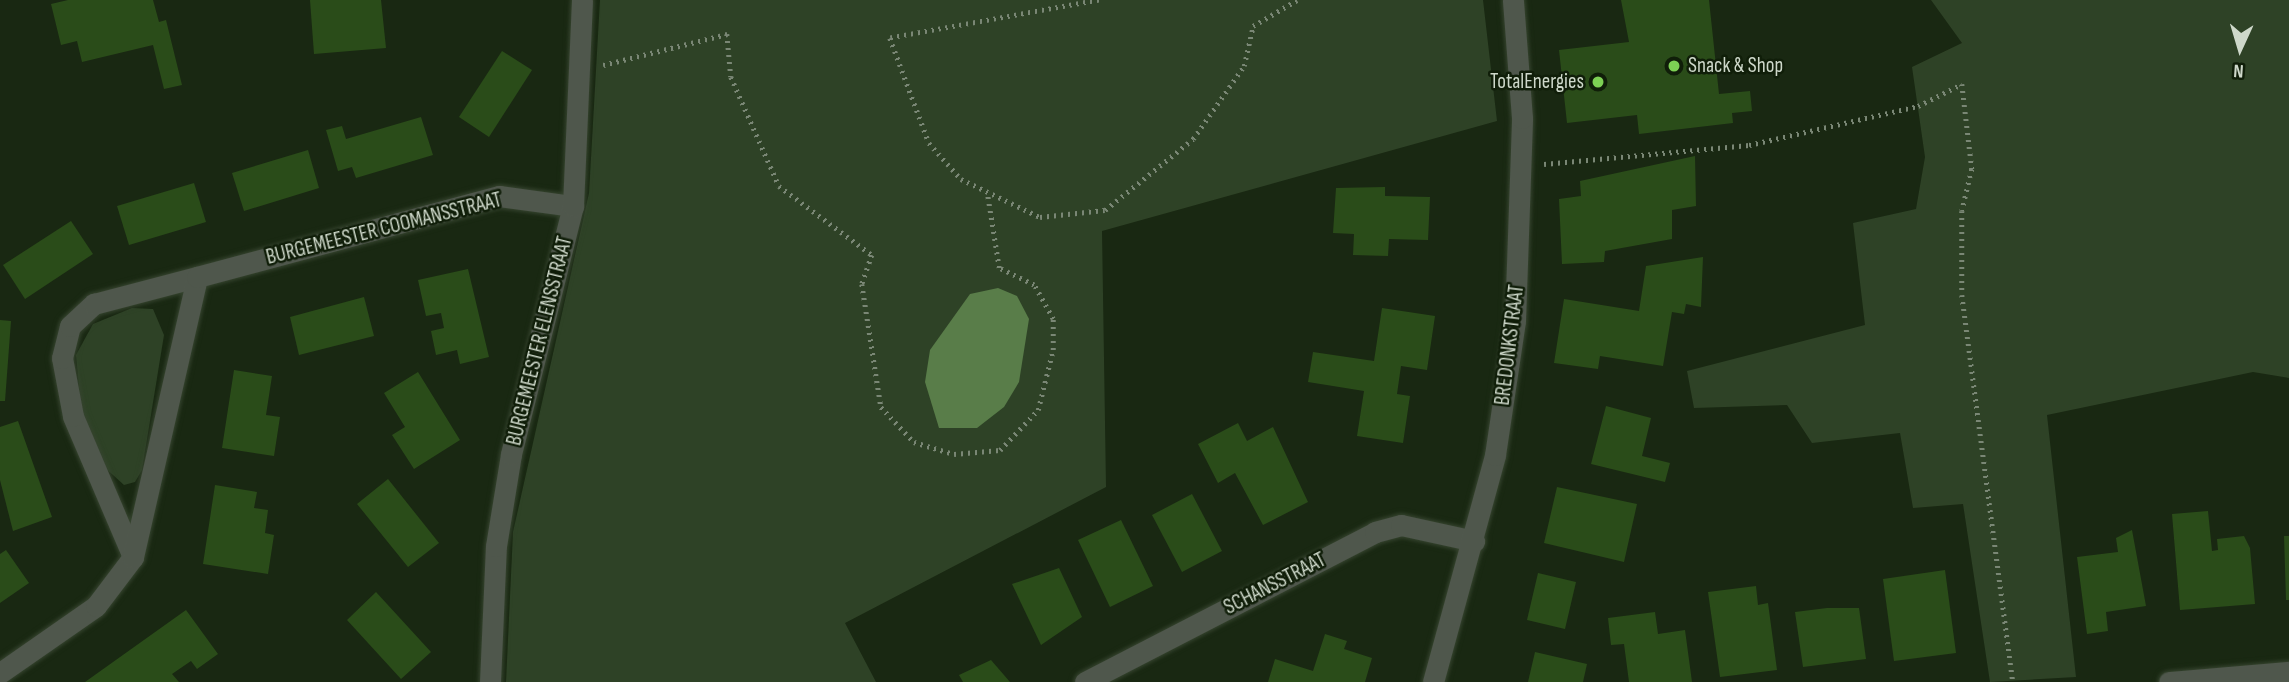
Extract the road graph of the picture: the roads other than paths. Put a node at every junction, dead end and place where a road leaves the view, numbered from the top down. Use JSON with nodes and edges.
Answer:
{"nodes":[{"id":1,"x":582,"y":0,"type":"edge"},
{"id":2,"x":1513,"y":0,"type":"edge"},
{"id":3,"x":573,"y":206,"type":"junction"},
{"id":4,"x":197,"y":277,"type":"junction"},
{"id":5,"x":1474,"y":541,"type":"junction"},
{"id":6,"x":133,"y":557,"type":"junction"},
{"id":7,"x":2289,"y":672,"type":"edge"},
{"id":8,"x":0,"y":673,"type":"edge"},
{"id":9,"x":490,"y":682,"type":"edge"},
{"id":10,"x":1085,"y":682,"type":"edge"},
{"id":11,"x":1433,"y":682,"type":"edge"},
{"id":12,"x":2169,"y":682,"type":"edge"}],
"edges":[{"from":1,"to":3,"type":"street","name":"BURGEMEESTER ELENSSTRAAT"},
{"from":2,"to":5,"type":"street","name":"BREDONKSTRAAT"},
{"from":3,"to":4,"type":"street","name":"BURGEMEESTER COOMANSSTRAAT"},
{"from":3,"to":9,"type":"street","name":"BURGEMEESTER ELENSSTRAAT"},
{"from":4,"to":6,"type":"street"},
{"from":4,"to":6,"type":"street","name":"BURGEMEESTER COOMANSSTRAAT"},
{"from":5,"to":10,"type":"street","name":"SCHANSSTRAAT"},
{"from":5,"to":11,"type":"street","name":"BREDONKSTRAAT"},
{"from":6,"to":8,"type":"street"},
{"from":7,"to":12,"type":"street"}]}
